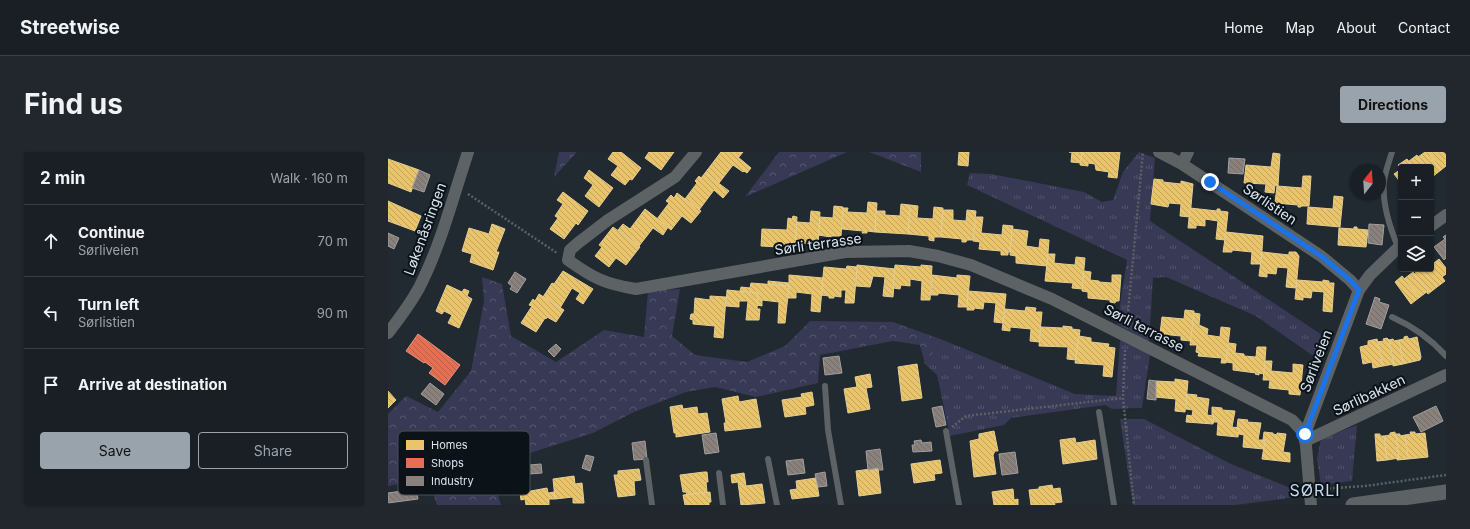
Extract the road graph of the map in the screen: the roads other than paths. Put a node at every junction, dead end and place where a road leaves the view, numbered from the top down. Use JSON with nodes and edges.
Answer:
{"nodes":[{"id":1,"x":468,"y":152,"type":"edge"},
{"id":2,"x":696,"y":152,"type":"edge"},
{"id":3,"x":1159,"y":152,"type":"edge"},
{"id":4,"x":1188,"y":152,"type":"edge"},
{"id":5,"x":1392,"y":152,"type":"edge"},
{"id":6,"x":1182,"y":164,"type":"junction"},
{"id":7,"x":1446,"y":215,"type":"edge"},
{"id":8,"x":1434,"y":224,"type":"edge"},
{"id":9,"x":1398,"y":243,"type":"edge"},
{"id":10,"x":1398,"y":248,"type":"edge"},
{"id":11,"x":1359,"y":290,"type":"junction"},
{"id":12,"x":1392,"y":317,"type":"dead end"},
{"id":13,"x":388,"y":334,"type":"edge"},
{"id":14,"x":1446,"y":356,"type":"edge"},
{"id":15,"x":1446,"y":375,"type":"edge"},
{"id":16,"x":825,"y":386,"type":"dead end"},
{"id":17,"x":1099,"y":412,"type":"dead end"},
{"id":18,"x":946,"y":431,"type":"road end"},
{"id":19,"x":1305,"y":438,"type":"junction"},
{"id":20,"x":768,"y":459,"type":"dead end"},
{"id":21,"x":646,"y":460,"type":"dead end"},
{"id":22,"x":719,"y":473,"type":"dead end"},
{"id":23,"x":1446,"y":492,"type":"edge"},
{"id":24,"x":652,"y":505,"type":"edge"},
{"id":25,"x":723,"y":505,"type":"edge"},
{"id":26,"x":777,"y":505,"type":"edge"},
{"id":27,"x":841,"y":505,"type":"edge"},
{"id":28,"x":960,"y":505,"type":"edge"},
{"id":29,"x":1114,"y":505,"type":"edge"},
{"id":30,"x":1311,"y":505,"type":"edge"},
{"id":31,"x":1353,"y":505,"type":"edge"}],
"edges":[{"from":1,"to":13,"type":"street","name":"Løkenåsringen"},
{"from":2,"to":19,"type":"street","name":"Sørli terrasse"},
{"from":3,"to":6,"type":"street","name":"Sørlistien"},
{"from":4,"to":6,"type":"street"},
{"from":5,"to":9,"type":"lane"},
{"from":6,"to":11,"type":"street","name":"Sørlistien"},
{"from":7,"to":8,"type":"street"},
{"from":10,"to":11,"type":"street","name":"Sørliveien"},
{"from":11,"to":19,"type":"street","name":"Sørliveien"},
{"from":12,"to":14,"type":"lane"},
{"from":15,"to":19,"type":"street","name":"Sørlibakken"},
{"from":16,"to":27,"type":"lane"},
{"from":17,"to":29,"type":"lane"},
{"from":18,"to":28,"type":"lane"},
{"from":19,"to":30,"type":"street","name":"Sørliveien"},
{"from":20,"to":26,"type":"lane"},
{"from":21,"to":24,"type":"lane"},
{"from":22,"to":25,"type":"lane"},
{"from":23,"to":31,"type":"street"}]}
